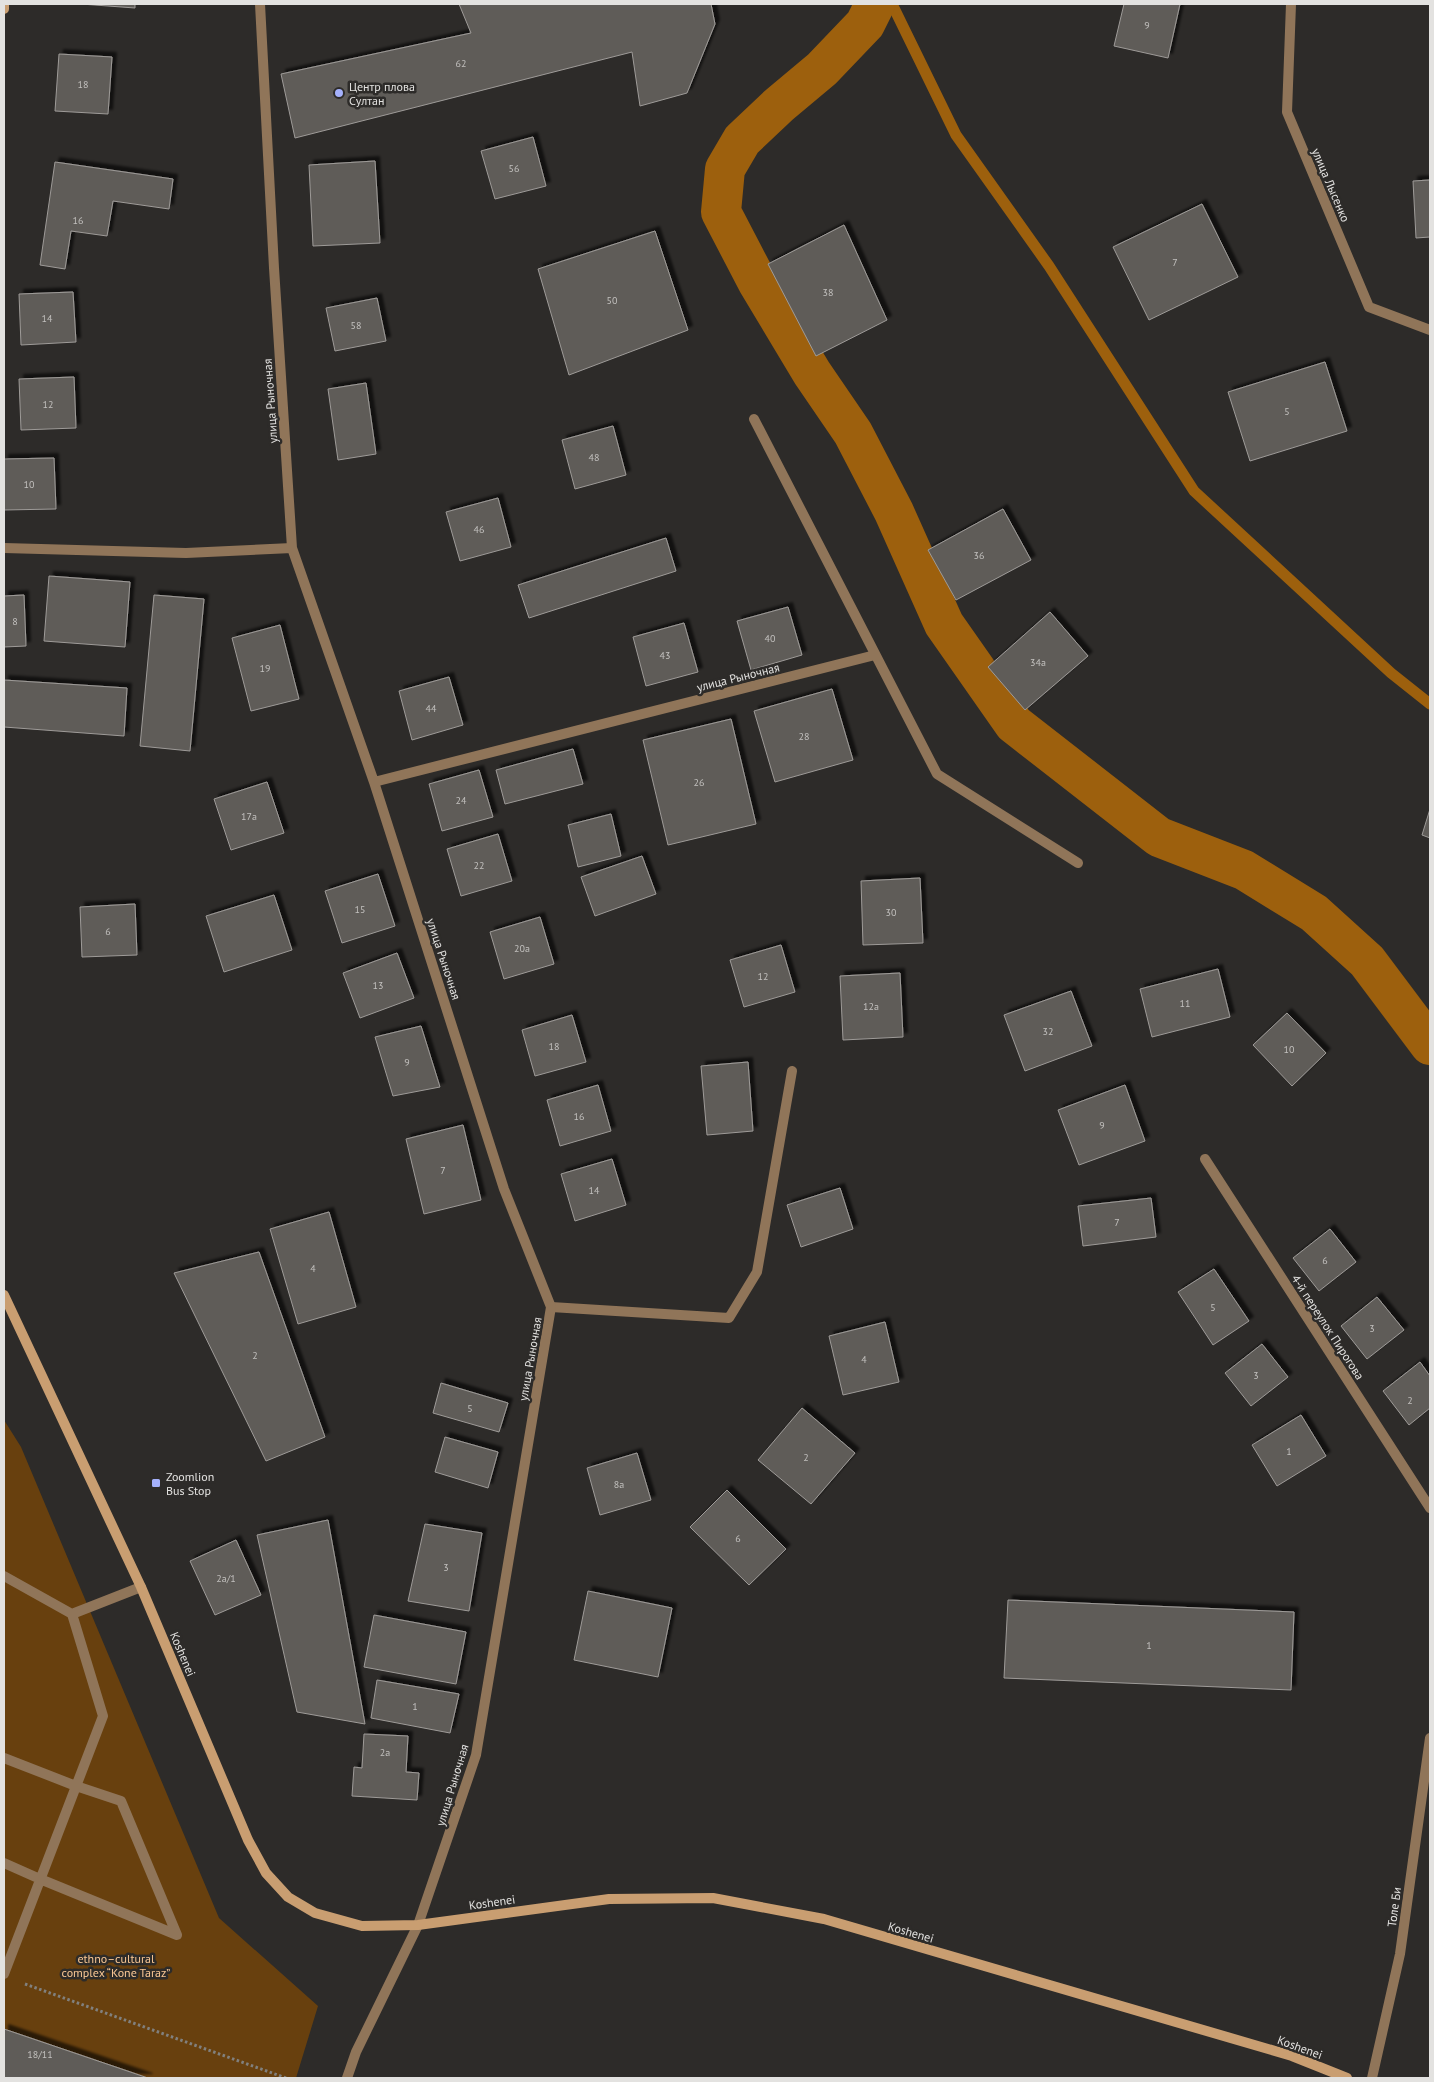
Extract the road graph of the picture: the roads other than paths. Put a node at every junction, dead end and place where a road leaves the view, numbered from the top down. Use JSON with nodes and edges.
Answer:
{"nodes":[{"id":1,"x":4,"y":4,"type":"edge"},
{"id":2,"x":260,"y":4,"type":"edge"},
{"id":3,"x":1291,"y":4,"type":"edge"},
{"id":4,"x":4,"y":9,"type":"edge"},
{"id":5,"x":1430,"y":330,"type":"edge"},
{"id":6,"x":754,"y":420,"type":"dead end"},
{"id":7,"x":4,"y":548,"type":"edge"},
{"id":8,"x":292,"y":548,"type":"junction"},
{"id":9,"x":875,"y":655,"type":"junction"},
{"id":10,"x":374,"y":782,"type":"junction"},
{"id":11,"x":1078,"y":863,"type":"dead end"},
{"id":12,"x":792,"y":1071,"type":"dead end"},
{"id":13,"x":1205,"y":1159,"type":"dead end"},
{"id":14,"x":4,"y":1295,"type":"edge"},
{"id":15,"x":551,"y":1307,"type":"junction"},
{"id":16,"x":1430,"y":1508,"type":"edge"},
{"id":17,"x":4,"y":1576,"type":"edge"},
{"id":18,"x":141,"y":1586,"type":"junction"},
{"id":19,"x":72,"y":1614,"type":"junction"},
{"id":20,"x":1430,"y":1738,"type":"edge"},
{"id":21,"x":4,"y":1758,"type":"edge"},
{"id":22,"x":76,"y":1786,"type":"junction"},
{"id":23,"x":4,"y":1862,"type":"edge"},
{"id":24,"x":40,"y":1879,"type":"junction"},
{"id":25,"x":418,"y":1925,"type":"junction"},
{"id":26,"x":4,"y":1974,"type":"edge"},
{"id":27,"x":347,"y":2078,"type":"edge"},
{"id":28,"x":1347,"y":2078,"type":"edge"},
{"id":29,"x":1372,"y":2078,"type":"edge"}],
"edges":[{"from":1,"to":4,"type":"main road"},
{"from":2,"to":8,"type":"street","name":"улица Рыночная"},
{"from":3,"to":5,"type":"street","name":"улица Лысенко"},
{"from":6,"to":9,"type":"street"},
{"from":7,"to":8,"type":"street"},
{"from":8,"to":10,"type":"street","name":"улица Рыночная"},
{"from":9,"to":10,"type":"street","name":"улица Рыночная"},
{"from":9,"to":11,"type":"street"},
{"from":10,"to":15,"type":"street","name":"улица Рыночная"},
{"from":12,"to":15,"type":"street"},
{"from":13,"to":16,"type":"street","name":"4-й переулок Пирогова"},
{"from":14,"to":18,"type":"main road","name":"Koshenei"},
{"from":15,"to":25,"type":"street","name":"улица Рыночная"},
{"from":17,"to":19,"type":"street"},
{"from":18,"to":19,"type":"street"},
{"from":18,"to":25,"type":"main road","name":"Koshenei"},
{"from":19,"to":22,"type":"street"},
{"from":20,"to":29,"type":"street","name":"Толе Би"},
{"from":21,"to":22,"type":"street"},
{"from":22,"to":24,"type":"street"},
{"from":22,"to":24,"type":"street"},
{"from":23,"to":24,"type":"street"},
{"from":24,"to":26,"type":"street"},
{"from":25,"to":27,"type":"street","name":"улица Рыночная"},
{"from":25,"to":28,"type":"main road","name":"Koshenei"}]}
